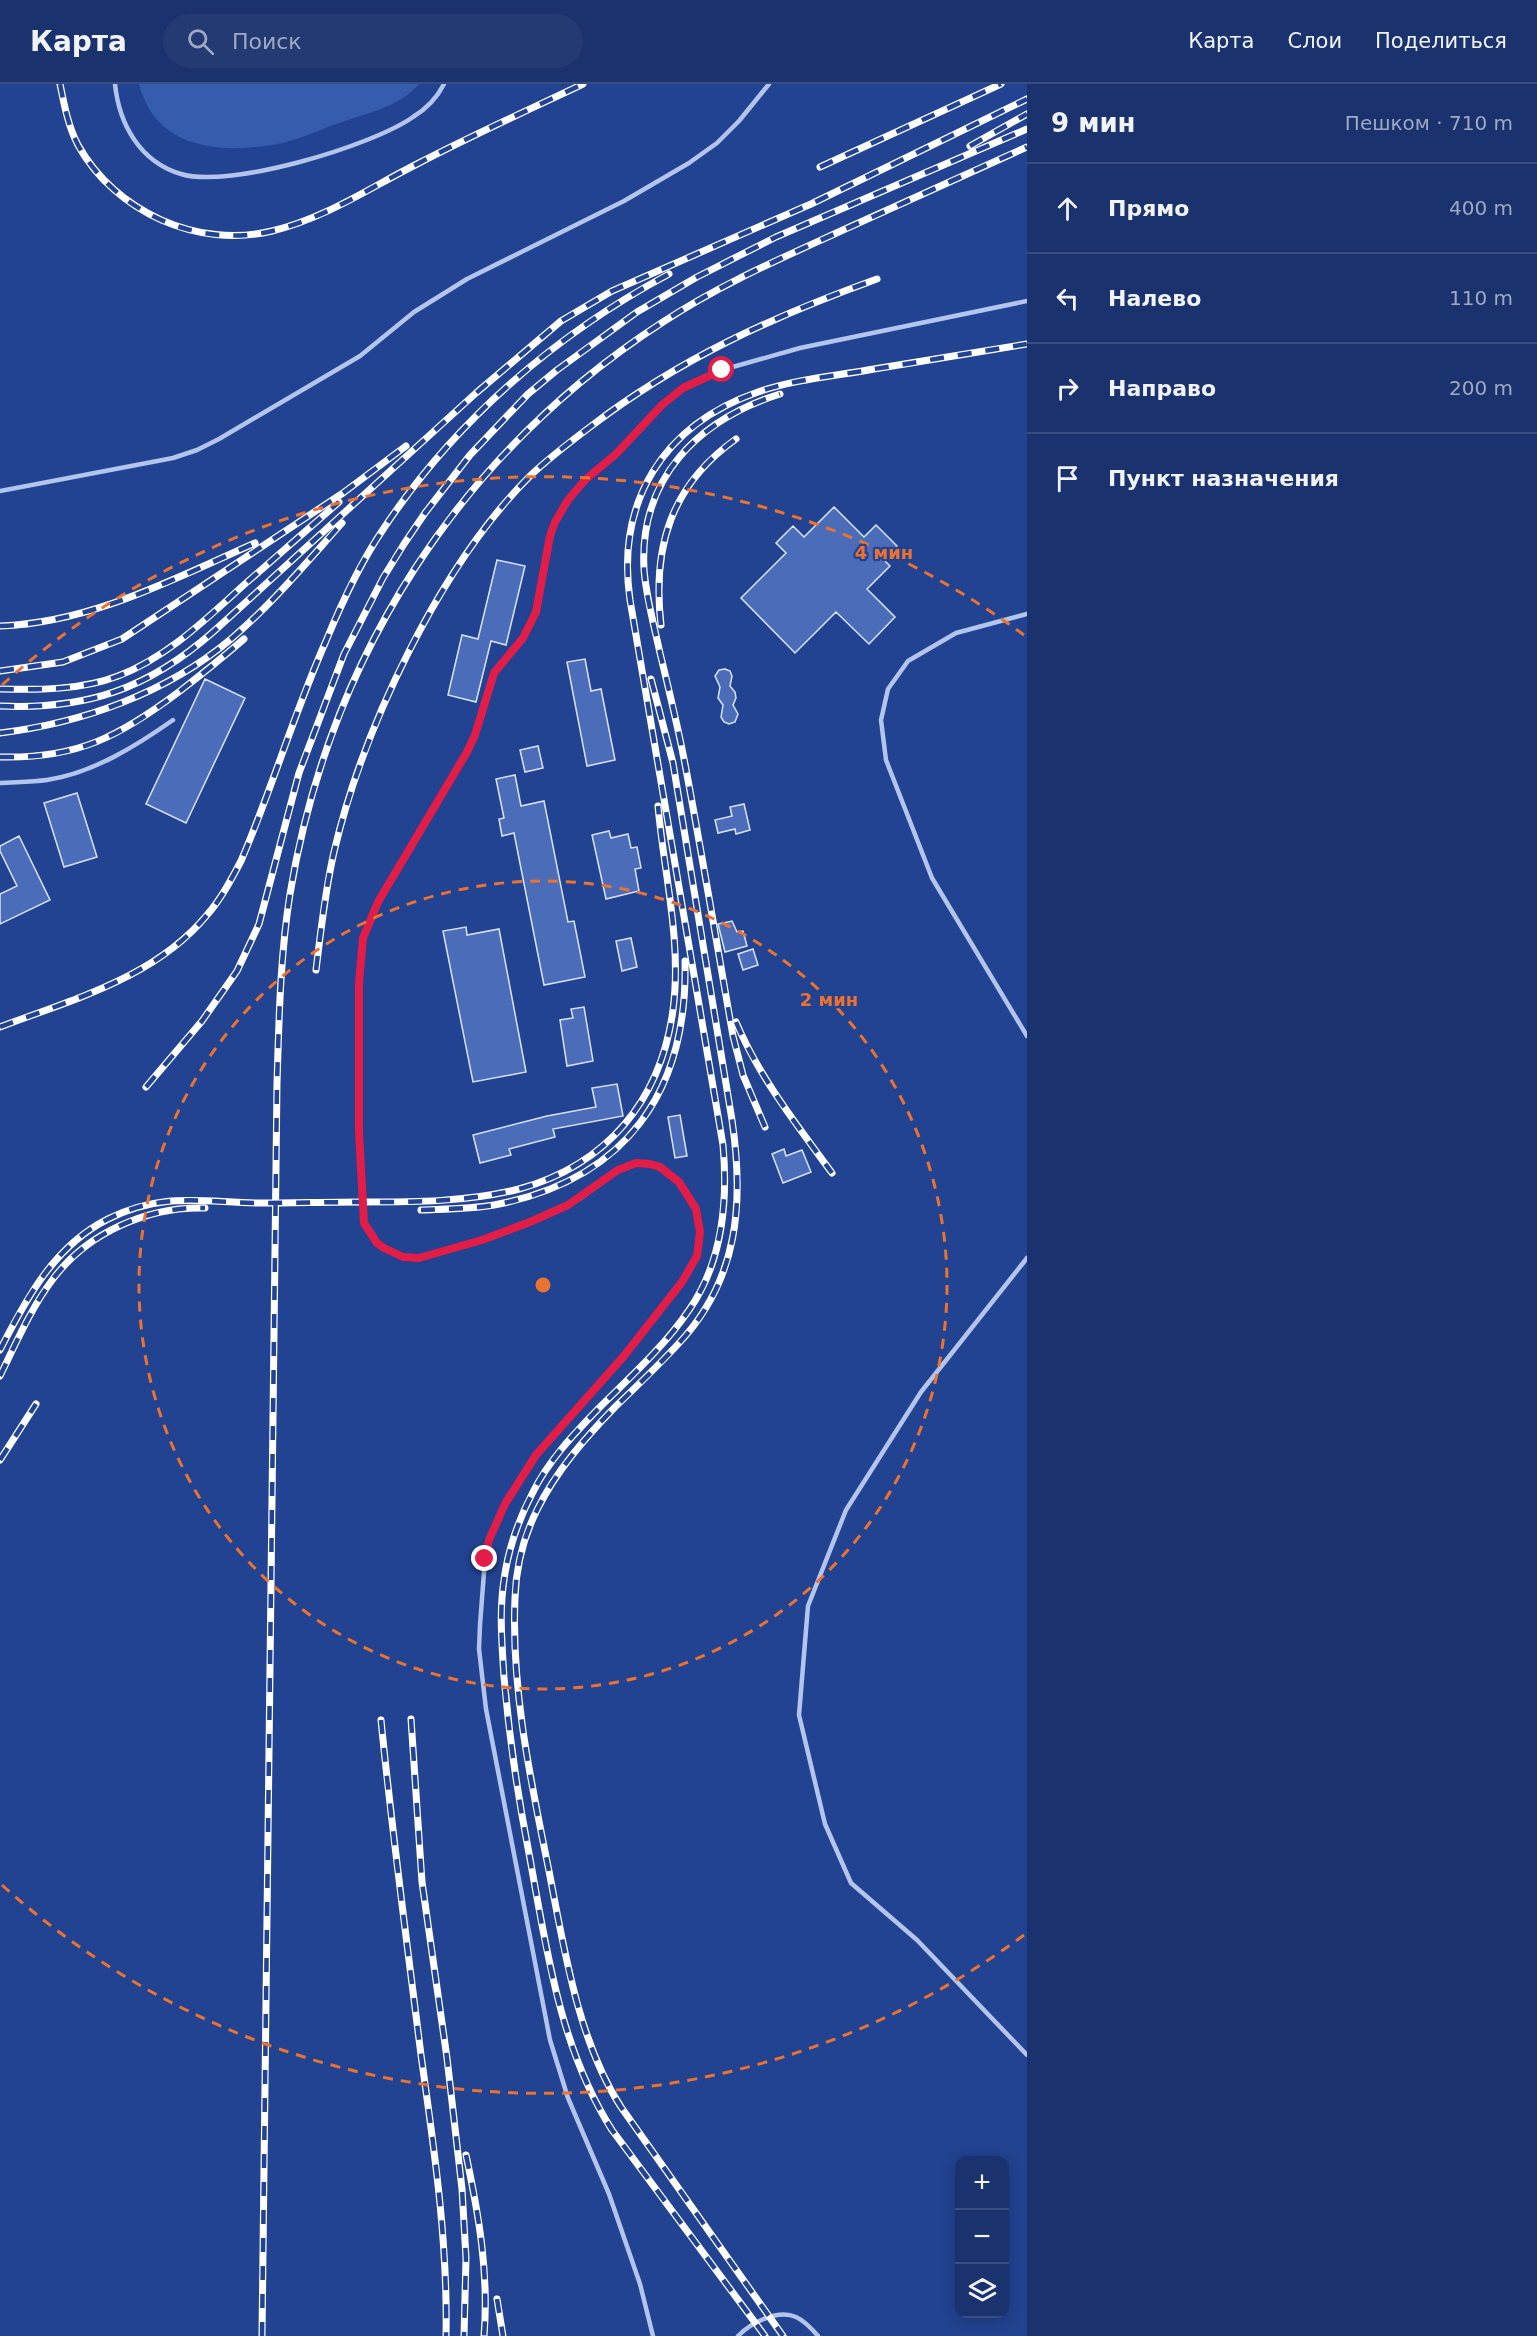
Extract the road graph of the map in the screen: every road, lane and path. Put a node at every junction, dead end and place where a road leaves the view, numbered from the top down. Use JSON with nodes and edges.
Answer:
{"nodes":[{"id":1,"x":115,"y":84,"type":"edge"},
{"id":2,"x":444,"y":84,"type":"edge"},
{"id":3,"x":769,"y":84,"type":"edge"},
{"id":4,"x":1027,"y":301,"type":"edge"},
{"id":5,"x":0,"y":491,"type":"edge"},
{"id":6,"x":1027,"y":614,"type":"edge"},
{"id":7,"x":173,"y":720,"type":"dead end"},
{"id":8,"x":0,"y":783,"type":"edge"},
{"id":9,"x":1027,"y":1036,"type":"edge"},
{"id":10,"x":1027,"y":1258,"type":"edge"},
{"id":11,"x":1027,"y":2055,"type":"edge"},
{"id":12,"x":653,"y":2336,"type":"edge"},
{"id":13,"x":738,"y":2336,"type":"edge"},
{"id":14,"x":818,"y":2336,"type":"edge"}],
"edges":[{"from":1,"to":2,"type":"lane"},
{"from":3,"to":5,"type":"lane"},
{"from":4,"to":12,"type":"lane"},
{"from":6,"to":9,"type":"lane"},
{"from":7,"to":8,"type":"lane"},
{"from":10,"to":11,"type":"lane"},
{"from":13,"to":14,"type":"lane"}]}
